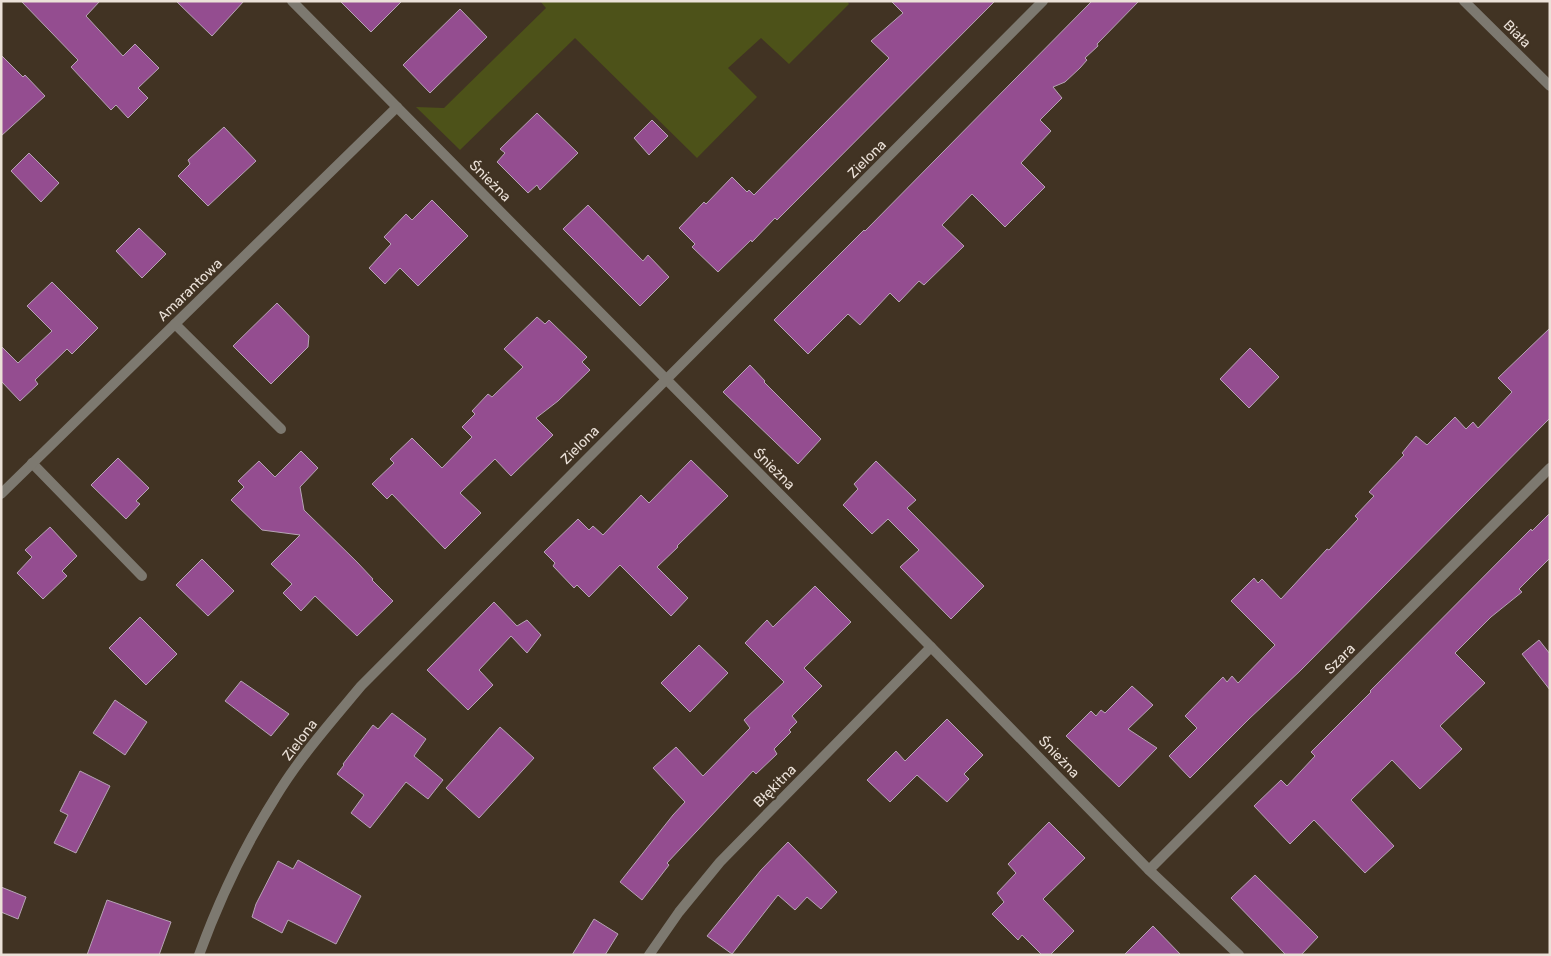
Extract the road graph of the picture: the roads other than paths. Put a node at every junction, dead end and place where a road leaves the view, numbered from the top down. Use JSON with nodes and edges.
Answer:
{"nodes":[{"id":1,"x":292,"y":1,"type":"edge"},
{"id":2,"x":1043,"y":1,"type":"edge"},
{"id":3,"x":1464,"y":1,"type":"edge"},
{"id":4,"x":1550,"y":86,"type":"edge"},
{"id":5,"x":397,"y":107,"type":"junction"},
{"id":6,"x":175,"y":324,"type":"junction"},
{"id":7,"x":666,"y":379,"type":"junction"},
{"id":8,"x":281,"y":430,"type":"dead end"},
{"id":9,"x":32,"y":463,"type":"junction"},
{"id":10,"x":1550,"y":468,"type":"edge"},
{"id":11,"x":1,"y":494,"type":"edge"},
{"id":12,"x":142,"y":576,"type":"dead end"},
{"id":13,"x":931,"y":647,"type":"junction"},
{"id":14,"x":1150,"y":870,"type":"junction"},
{"id":15,"x":199,"y":955,"type":"edge"},
{"id":16,"x":649,"y":955,"type":"edge"},
{"id":17,"x":1239,"y":955,"type":"edge"}],
"edges":[{"from":1,"to":5,"type":"street","name":"Śnieżna"},
{"from":2,"to":7,"type":"street","name":"Zielona"},
{"from":3,"to":4,"type":"street","name":"Biała"},
{"from":5,"to":6,"type":"street","name":"Amarantowa"},
{"from":5,"to":7,"type":"street","name":"Śnieżna"},
{"from":6,"to":8,"type":"street"},
{"from":6,"to":9,"type":"street","name":"Amarantowa"},
{"from":7,"to":13,"type":"street","name":"Śnieżna"},
{"from":7,"to":15,"type":"street","name":"Zielona"},
{"from":9,"to":11,"type":"street","name":"Amarantowa"},
{"from":9,"to":12,"type":"street"},
{"from":10,"to":14,"type":"street","name":"Szara"},
{"from":13,"to":14,"type":"street","name":"Śnieżna"},
{"from":13,"to":16,"type":"street","name":"Błękitna"},
{"from":14,"to":17,"type":"street","name":"Śnieżna"}]}
